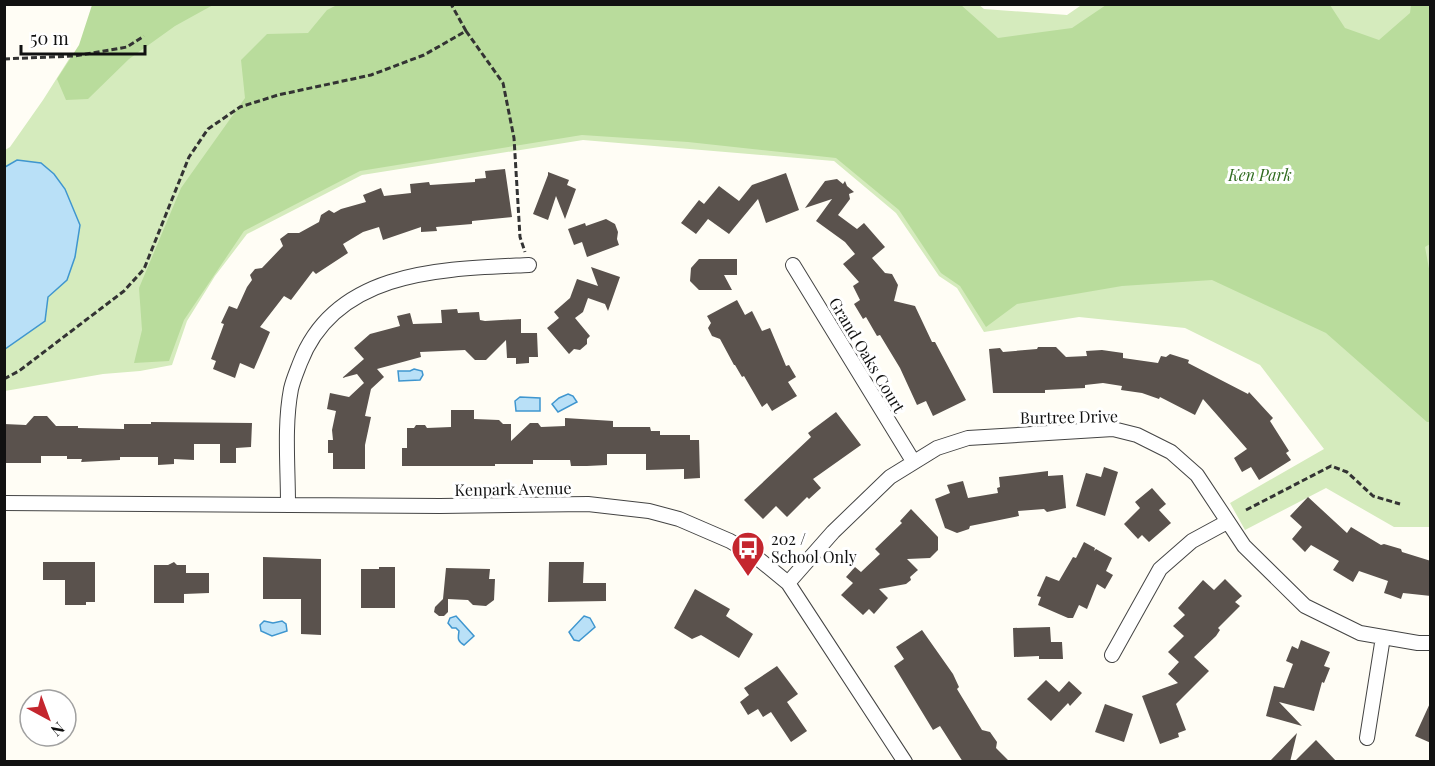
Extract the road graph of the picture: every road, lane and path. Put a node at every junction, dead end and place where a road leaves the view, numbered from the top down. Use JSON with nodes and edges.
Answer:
{"nodes":[{"id":1,"x":451,"y":4,"type":"edge"},
{"id":2,"x":466,"y":31,"type":"junction"},
{"id":3,"x":144,"y":36,"type":"dead end"},
{"id":4,"x":4,"y":59,"type":"edge"},
{"id":5,"x":529,"y":265,"type":"joint"},
{"id":6,"x":793,"y":265,"type":"dead end"},
{"id":7,"x":4,"y":379,"type":"edge"},
{"id":8,"x":913,"y":461,"type":"junction"},
{"id":9,"x":4,"y":503,"type":"edge"},
{"id":10,"x":288,"y":504,"type":"junction"},
{"id":11,"x":1400,"y":504,"type":"dead end"},
{"id":12,"x":1246,"y":510,"type":"dead end"},
{"id":13,"x":1227,"y":522,"type":"junction"},
{"id":14,"x":788,"y":583,"type":"junction"},
{"id":15,"x":1383,"y":637,"type":"junction"},
{"id":16,"x":1431,"y":643,"type":"edge"},
{"id":17,"x":1112,"y":655,"type":"dead end"},
{"id":18,"x":1367,"y":738,"type":"dead end"},
{"id":19,"x":905,"y":762,"type":"edge"}],
"edges":[{"from":1,"to":2,"type":"path"},
{"from":2,"to":5,"type":"path"},
{"from":2,"to":7,"type":"path"},
{"from":3,"to":4,"type":"path"},
{"from":5,"to":10,"type":"street"},
{"from":6,"to":8,"type":"street","name":"Grand Oaks Court"},
{"from":8,"to":13,"type":"street","name":"Burtree Drive"},
{"from":8,"to":14,"type":"street","name":"Burtree Drive"},
{"from":9,"to":10,"type":"street","name":"Kenpark Avenue"},
{"from":10,"to":14,"type":"street","name":"Kenpark Avenue"},
{"from":11,"to":12,"type":"path"},
{"from":13,"to":15,"type":"street","name":"Burtree Drive"},
{"from":13,"to":17,"type":"street"},
{"from":14,"to":19,"type":"street","name":"Kenpark Avenue"},
{"from":15,"to":16,"type":"street","name":"Burtree Drive"},
{"from":15,"to":18,"type":"street"}]}
